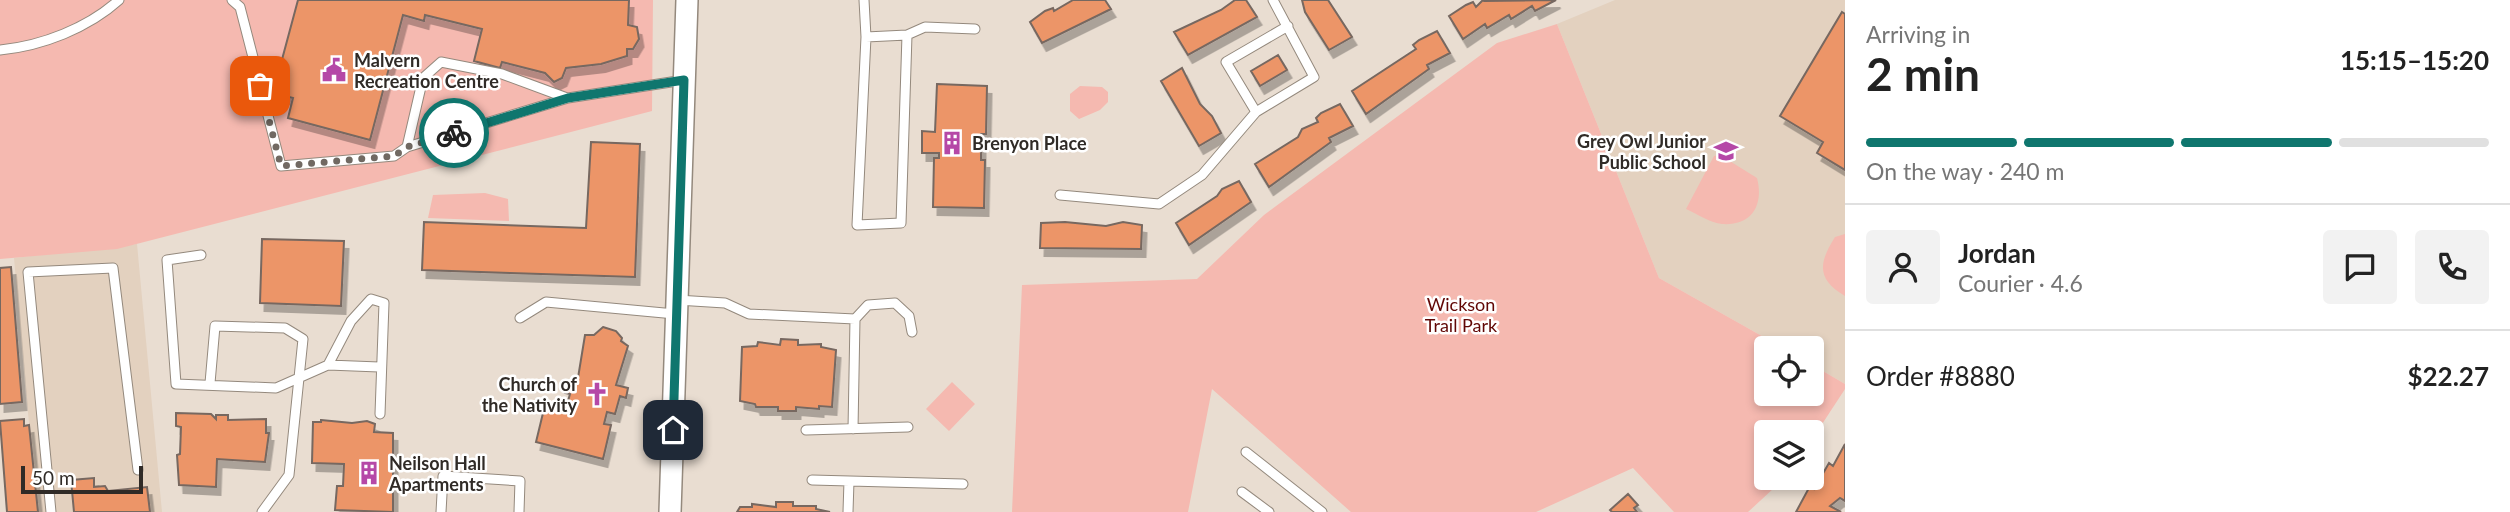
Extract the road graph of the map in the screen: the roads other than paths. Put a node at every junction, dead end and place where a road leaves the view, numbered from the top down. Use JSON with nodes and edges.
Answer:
{"nodes":[{"id":1,"x":119,"y":0,"type":"edge"},
{"id":2,"x":232,"y":0,"type":"edge"},
{"id":3,"x":687,"y":0,"type":"edge"},
{"id":4,"x":864,"y":0,"type":"edge"},
{"id":5,"x":1273,"y":0,"type":"edge"},
{"id":6,"x":1288,"y":26,"type":"junction"},
{"id":7,"x":975,"y":29,"type":"dead end"},
{"id":8,"x":907,"y":35,"type":"junction"},
{"id":9,"x":866,"y":37,"type":"junction"},
{"id":10,"x":0,"y":50,"type":"edge"},
{"id":11,"x":684,"y":80,"type":"junction"},
{"id":12,"x":568,"y":98,"type":"junction"},
{"id":13,"x":1256,"y":112,"type":"junction"},
{"id":14,"x":407,"y":147,"type":"junction"},
{"id":15,"x":1060,"y":195,"type":"dead end"},
{"id":16,"x":201,"y":255,"type":"dead end"},
{"id":17,"x":676,"y":307,"type":"junction"},
{"id":18,"x":520,"y":318,"type":"dead end"},
{"id":19,"x":855,"y":319,"type":"junction"},
{"id":20,"x":912,"y":332,"type":"dead end"},
{"id":21,"x":328,"y":365,"type":"junction"},
{"id":22,"x":379,"y":367,"type":"junction"},
{"id":23,"x":299,"y":377,"type":"junction"},
{"id":24,"x":210,"y":383,"type":"junction"},
{"id":25,"x":380,"y":414,"type":"dead end"},
{"id":26,"x":908,"y":427,"type":"dead end"},
{"id":27,"x":853,"y":429,"type":"junction"},
{"id":28,"x":806,"y":430,"type":"dead end"},
{"id":29,"x":1246,"y":452,"type":"dead end"},
{"id":30,"x":138,"y":470,"type":"dead end"},
{"id":31,"x":812,"y":480,"type":"dead end"},
{"id":32,"x":849,"y":481,"type":"junction"},
{"id":33,"x":963,"y":484,"type":"dead end"},
{"id":34,"x":1242,"y":492,"type":"dead end"},
{"id":35,"x":1306,"y":500,"type":"junction"},
{"id":36,"x":51,"y":512,"type":"edge"},
{"id":37,"x":262,"y":512,"type":"edge"},
{"id":38,"x":442,"y":512,"type":"edge"},
{"id":39,"x":519,"y":512,"type":"edge"},
{"id":40,"x":670,"y":512,"type":"edge"},
{"id":41,"x":848,"y":512,"type":"edge"},
{"id":42,"x":1269,"y":512,"type":"edge"},
{"id":43,"x":1300,"y":512,"type":"edge"},
{"id":44,"x":1322,"y":512,"type":"edge"}],
"edges":[{"from":1,"to":10,"type":"lane"},
{"from":2,"to":14,"type":"lane"},
{"from":3,"to":11,"type":"street"},
{"from":4,"to":9,"type":"lane"},
{"from":5,"to":6,"type":"lane"},
{"from":6,"to":13,"type":"lane"},
{"from":6,"to":13,"type":"lane"},
{"from":7,"to":8,"type":"lane"},
{"from":8,"to":9,"type":"lane"},
{"from":8,"to":9,"type":"lane"},
{"from":11,"to":12,"type":"lane"},
{"from":11,"to":17,"type":"street"},
{"from":12,"to":14,"type":"lane"},
{"from":12,"to":14,"type":"lane"},
{"from":13,"to":15,"type":"lane"},
{"from":16,"to":24,"type":"lane"},
{"from":17,"to":18,"type":"lane"},
{"from":17,"to":19,"type":"lane"},
{"from":17,"to":40,"type":"street"},
{"from":19,"to":20,"type":"lane"},
{"from":19,"to":27,"type":"lane"},
{"from":21,"to":22,"type":"lane"},
{"from":21,"to":22,"type":"lane"},
{"from":21,"to":23,"type":"lane"},
{"from":22,"to":25,"type":"lane"},
{"from":23,"to":24,"type":"lane"},
{"from":23,"to":24,"type":"lane"},
{"from":23,"to":37,"type":"lane"},
{"from":26,"to":27,"type":"lane"},
{"from":27,"to":28,"type":"lane"},
{"from":29,"to":35,"type":"lane"},
{"from":30,"to":36,"type":"lane"},
{"from":31,"to":32,"type":"lane"},
{"from":32,"to":33,"type":"lane"},
{"from":32,"to":41,"type":"lane"},
{"from":34,"to":42,"type":"lane"},
{"from":35,"to":43,"type":"lane"},
{"from":35,"to":44,"type":"lane"},
{"from":38,"to":39,"type":"lane"}]}
